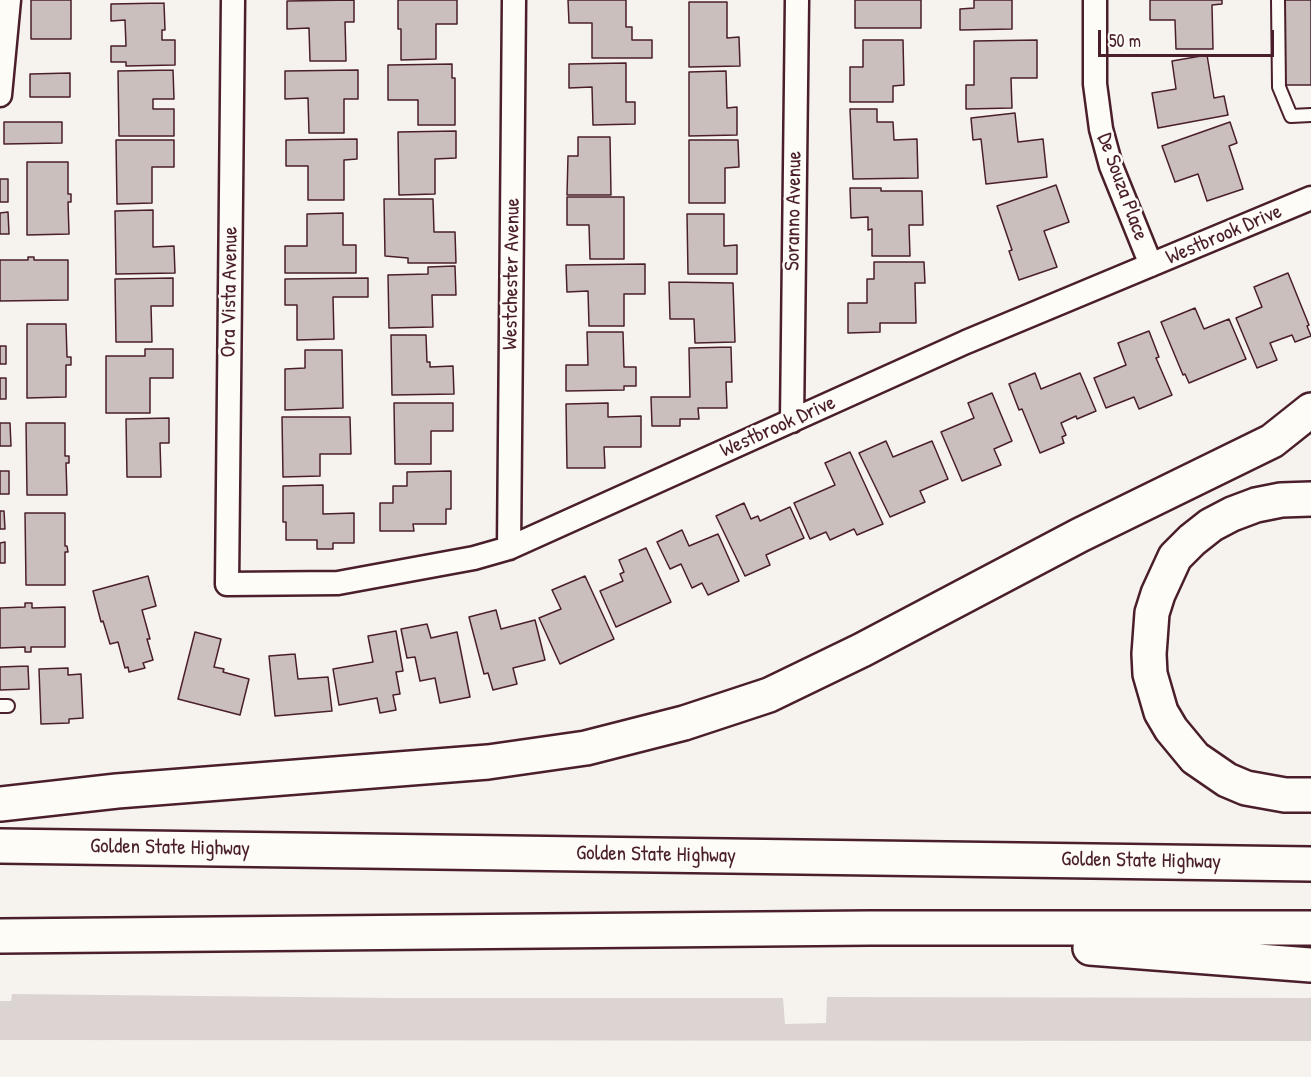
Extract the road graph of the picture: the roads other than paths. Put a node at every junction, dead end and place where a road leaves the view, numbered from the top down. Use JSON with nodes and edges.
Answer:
{"nodes":[{"id":1,"x":9,"y":0,"type":"edge"},
{"id":2,"x":233,"y":0,"type":"edge"},
{"id":3,"x":514,"y":0,"type":"edge"},
{"id":4,"x":796,"y":0,"type":"edge"},
{"id":5,"x":1095,"y":0,"type":"edge"},
{"id":6,"x":1278,"y":0,"type":"edge"},
{"id":7,"x":0,"y":94,"type":"edge"},
{"id":8,"x":1311,"y":115,"type":"edge"},
{"id":9,"x":1311,"y":198,"type":"edge"},
{"id":10,"x":1151,"y":265,"type":"junction"},
{"id":11,"x":1311,"y":410,"type":"edge"},
{"id":12,"x":792,"y":421,"type":"junction"},
{"id":13,"x":1311,"y":440,"type":"edge"},
{"id":14,"x":1272,"y":441,"type":"junction"},
{"id":15,"x":1311,"y":499,"type":"edge"},
{"id":16,"x":509,"y":548,"type":"junction"},
{"id":17,"x":227,"y":584,"type":"joint"},
{"id":18,"x":1311,"y":795,"type":"edge"},
{"id":19,"x":0,"y":804,"type":"edge"},
{"id":20,"x":0,"y":846,"type":"edge"},
{"id":21,"x":1311,"y":864,"type":"edge"},
{"id":22,"x":870,"y":928,"type":"junction"},
{"id":23,"x":1311,"y":928,"type":"edge"},
{"id":24,"x":0,"y":936,"type":"edge"},
{"id":25,"x":1311,"y":965,"type":"edge"}],
"edges":[{"from":1,"to":7,"type":"street"},
{"from":2,"to":17,"type":"street","name":"Ora Vista Avenue"},
{"from":3,"to":16,"type":"street","name":"Westchester Avenue"},
{"from":4,"to":12,"type":"street","name":"Soranno Avenue"},
{"from":5,"to":10,"type":"street","name":"De Souza Place"},
{"from":6,"to":8,"type":"lane"},
{"from":9,"to":10,"type":"street","name":"Westbrook Drive"},
{"from":10,"to":12,"type":"street","name":"Westbrook Drive"},
{"from":11,"to":14,"type":"highway"},
{"from":12,"to":16,"type":"street","name":"Westbrook Drive"},
{"from":13,"to":14,"type":"highway"},
{"from":14,"to":19,"type":"highway"},
{"from":15,"to":18,"type":"highway"},
{"from":16,"to":17,"type":"street","name":"Westbrook Drive"},
{"from":20,"to":21,"type":"highway","name":"Golden State Highway"},
{"from":22,"to":23,"type":"highway"},
{"from":22,"to":24,"type":"highway"},
{"from":22,"to":25,"type":"highway"}]}
